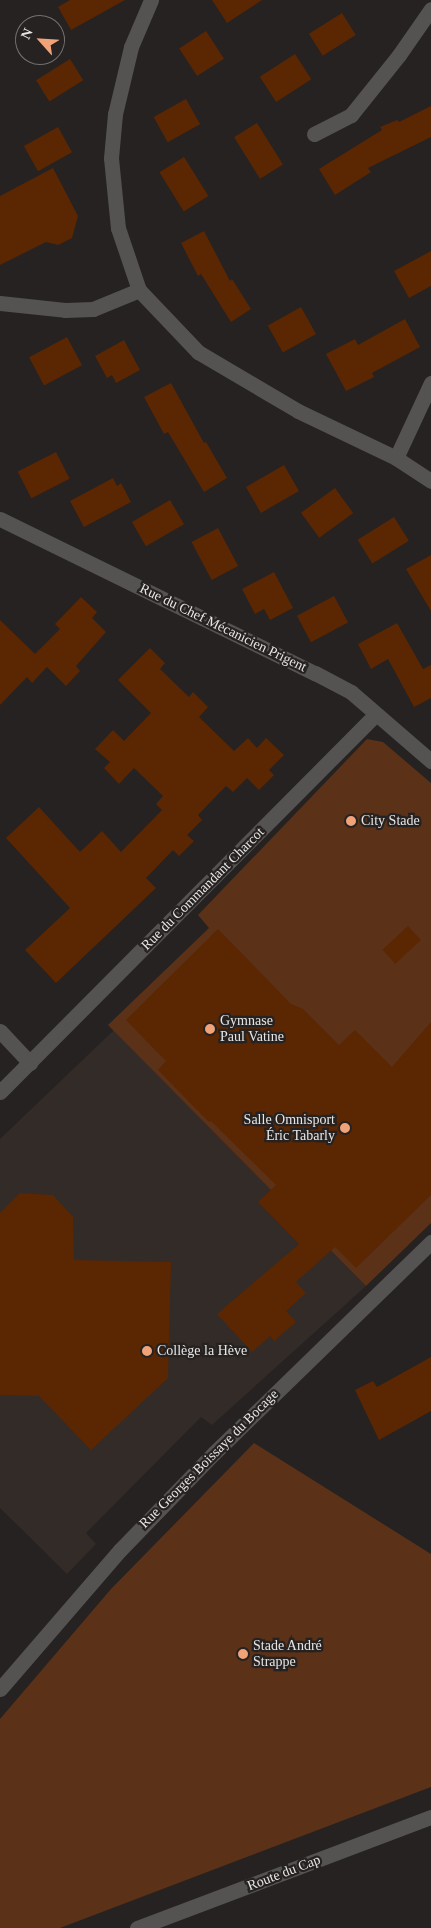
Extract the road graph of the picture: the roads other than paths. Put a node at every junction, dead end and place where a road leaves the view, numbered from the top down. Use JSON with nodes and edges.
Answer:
{"nodes":[{"id":1,"x":150,"y":0,"type":"edge"},
{"id":2,"x":431,"y":9,"type":"edge"},
{"id":3,"x":314,"y":134,"type":"dead end"},
{"id":4,"x":139,"y":290,"type":"junction"},
{"id":5,"x":0,"y":303,"type":"edge"},
{"id":6,"x":431,"y":383,"type":"edge"},
{"id":7,"x":396,"y":458,"type":"junction"},
{"id":8,"x":431,"y":481,"type":"edge"},
{"id":9,"x":0,"y":519,"type":"edge"},
{"id":10,"x":376,"y":714,"type":"junction"},
{"id":11,"x":431,"y":760,"type":"edge"},
{"id":12,"x":0,"y":1031,"type":"edge"},
{"id":13,"x":30,"y":1063,"type":"junction"},
{"id":14,"x":0,"y":1092,"type":"edge"},
{"id":15,"x":431,"y":1242,"type":"edge"},
{"id":16,"x":0,"y":1689,"type":"edge"},
{"id":17,"x":431,"y":1817,"type":"edge"},
{"id":18,"x":137,"y":1928,"type":"edge"}],
"edges":[{"from":1,"to":4,"type":"street"},
{"from":2,"to":3,"type":"street"},
{"from":4,"to":5,"type":"street"},
{"from":4,"to":7,"type":"street"},
{"from":6,"to":7,"type":"street"},
{"from":7,"to":8,"type":"street"},
{"from":9,"to":10,"type":"street","name":"Rue du Chef Mécanicien Prigent"},
{"from":10,"to":11,"type":"street","name":"Rue du Chef Mécanicien Prigent"},
{"from":10,"to":13,"type":"street","name":"Rue du Commandant Charcot"},
{"from":12,"to":13,"type":"street"},
{"from":13,"to":14,"type":"street","name":"Rue du Commandant Charcot"},
{"from":15,"to":16,"type":"street","name":"Rue Georges Boissaye du Bocage"},
{"from":17,"to":18,"type":"street","name":"Route du Cap"}]}
